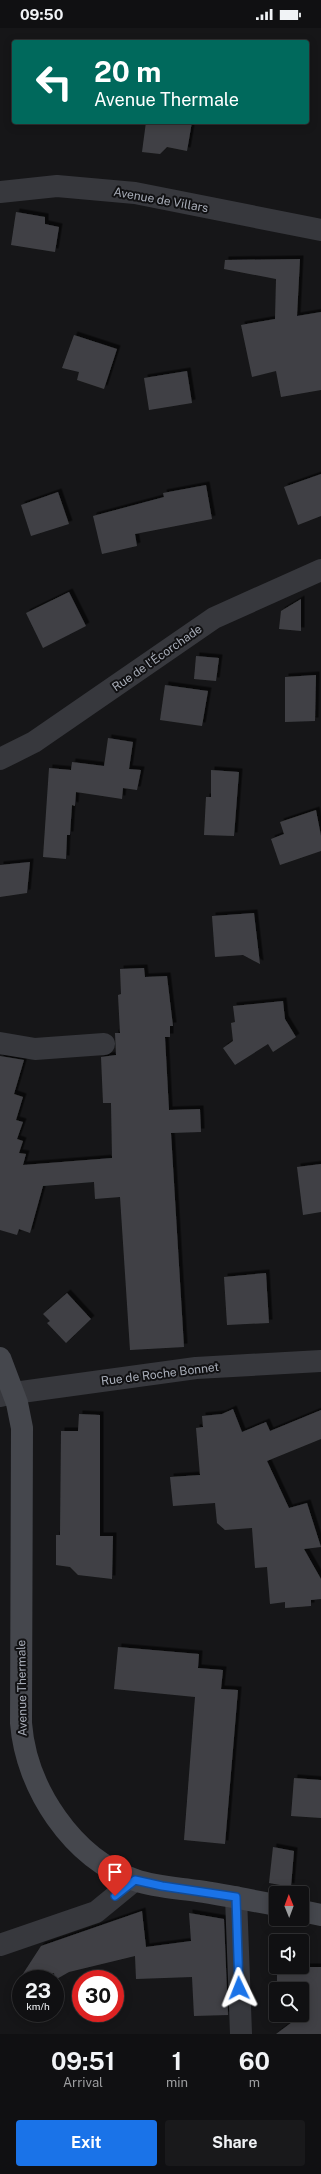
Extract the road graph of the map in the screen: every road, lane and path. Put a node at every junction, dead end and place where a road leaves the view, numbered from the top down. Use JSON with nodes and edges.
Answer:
{"nodes":[{"id":1,"x":0,"y":192,"type":"edge"},
{"id":2,"x":321,"y":230,"type":"edge"},
{"id":3,"x":321,"y":570,"type":"edge"},
{"id":4,"x":0,"y":759,"type":"edge"},
{"id":5,"x":0,"y":1043,"type":"edge"},
{"id":6,"x":104,"y":1044,"type":"dead end"},
{"id":7,"x":0,"y":1358,"type":"edge"},
{"id":8,"x":321,"y":1361,"type":"edge"},
{"id":9,"x":7,"y":1395,"type":"edge"},
{"id":10,"x":135,"y":1880,"type":"junction"},
{"id":11,"x":236,"y":1897,"type":"junction"},
{"id":12,"x":269,"y":1904,"type":"edge"},
{"id":13,"x":309,"y":1912,"type":"edge"},
{"id":14,"x":321,"y":1915,"type":"edge"},
{"id":15,"x":0,"y":1945,"type":"edge"},
{"id":16,"x":241,"y":2034,"type":"edge"}],
"edges":[{"from":1,"to":2,"type":"street","name":"Avenue de Villars"},
{"from":3,"to":4,"type":"street","name":"Rue de l'Écorchade"},
{"from":5,"to":6,"type":"street"},
{"from":7,"to":9,"type":"main road","name":"Avenue Thermale"},
{"from":8,"to":9,"type":"street","name":"Rue de Roche Bonnet"},
{"from":9,"to":10,"type":"main road","name":"Avenue Thermale"},
{"from":10,"to":11,"type":"main road","name":"Avenue Thermale"},
{"from":10,"to":15,"type":"street"},
{"from":11,"to":12,"type":"main road","name":"Avenue Thermale"},
{"from":11,"to":16,"type":"street"},
{"from":13,"to":14,"type":"main road"}]}
